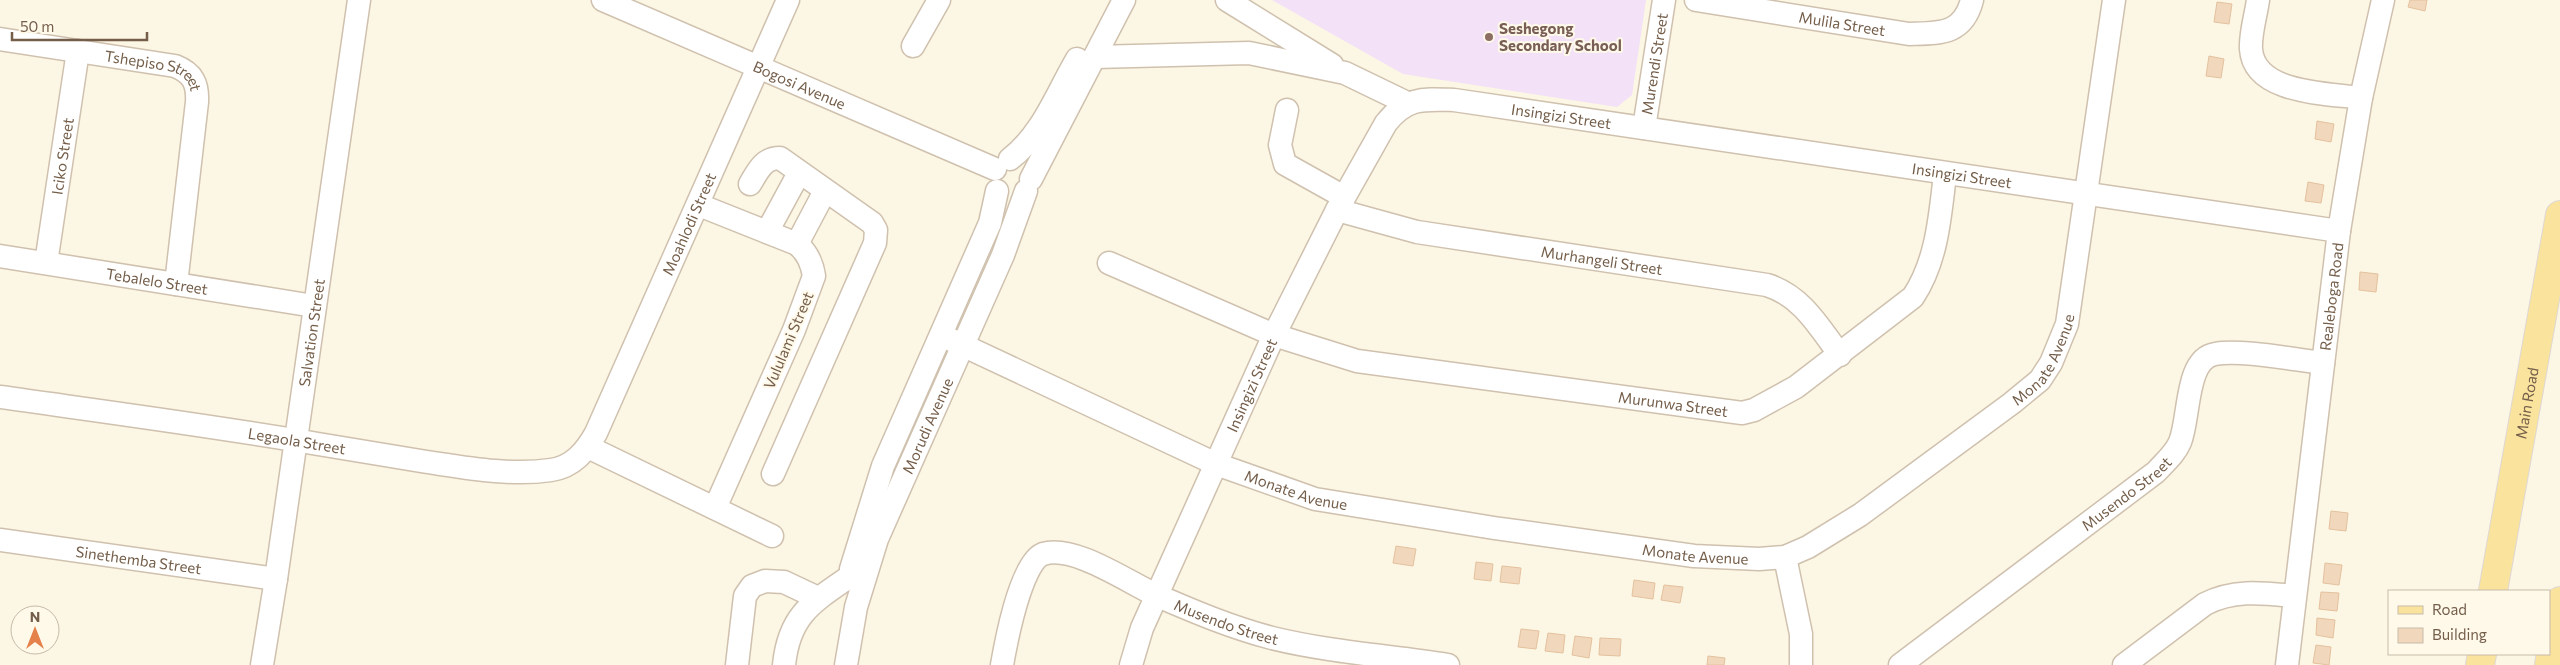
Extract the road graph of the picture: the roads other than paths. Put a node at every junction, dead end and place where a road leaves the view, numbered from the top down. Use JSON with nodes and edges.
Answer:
{"nodes":[{"id":1,"x":359,"y":0,"type":"edge"},
{"id":2,"x":603,"y":0,"type":"edge"},
{"id":3,"x":788,"y":0,"type":"edge"},
{"id":4,"x":939,"y":0,"type":"edge"},
{"id":5,"x":1116,"y":0,"type":"edge"},
{"id":6,"x":1124,"y":0,"type":"edge"},
{"id":7,"x":1227,"y":0,"type":"edge"},
{"id":8,"x":1664,"y":0,"type":"edge"},
{"id":9,"x":1696,"y":0,"type":"edge"},
{"id":10,"x":1972,"y":0,"type":"edge"},
{"id":11,"x":2114,"y":0,"type":"edge"},
{"id":12,"x":2258,"y":0,"type":"edge"},
{"id":13,"x":2383,"y":0,"type":"edge"},
{"id":14,"x":0,"y":39,"type":"edge"},
{"id":15,"x":913,"y":46,"type":"dead end"},
{"id":16,"x":78,"y":51,"type":"junction"},
{"id":17,"x":1094,"y":57,"type":"junction"},
{"id":18,"x":758,"y":65,"type":"junction"},
{"id":19,"x":1345,"y":73,"type":"junction"},
{"id":20,"x":2361,"y":98,"type":"junction"},
{"id":21,"x":1407,"y":103,"type":"junction"},
{"id":22,"x":1287,"y":110,"type":"dead end"},
{"id":23,"x":1644,"y":128,"type":"junction"},
{"id":24,"x":1003,"y":164,"type":"junction"},
{"id":25,"x":799,"y":173,"type":"junction"},
{"id":26,"x":1945,"y":174,"type":"junction"},
{"id":27,"x":750,"y":184,"type":"dead end"},
{"id":28,"x":1028,"y":185,"type":"junction"},
{"id":29,"x":825,"y":191,"type":"junction"},
{"id":30,"x":998,"y":192,"type":"junction"},
{"id":31,"x":2087,"y":193,"type":"junction"},
{"id":32,"x":1340,"y":204,"type":"junction"},
{"id":33,"x":699,"y":205,"type":"junction"},
{"id":34,"x":2560,"y":215,"type":"edge"},
{"id":35,"x":2338,"y":231,"type":"junction"},
{"id":36,"x":767,"y":232,"type":"junction"},
{"id":37,"x":796,"y":244,"type":"junction"},
{"id":38,"x":0,"y":256,"type":"edge"},
{"id":39,"x":46,"y":263,"type":"junction"},
{"id":40,"x":1109,"y":263,"type":"dead end"},
{"id":41,"x":176,"y":284,"type":"junction"},
{"id":42,"x":314,"y":306,"type":"junction"},
{"id":43,"x":1274,"y":335,"type":"junction"},
{"id":44,"x":942,"y":336,"type":"junction"},
{"id":45,"x":963,"y":346,"type":"junction"},
{"id":46,"x":1840,"y":355,"type":"junction"},
{"id":47,"x":2323,"y":363,"type":"junction"},
{"id":48,"x":0,"y":397,"type":"edge"},
{"id":49,"x":296,"y":440,"type":"junction"},
{"id":50,"x":588,"y":447,"type":"junction"},
{"id":51,"x":1216,"y":464,"type":"junction"},
{"id":52,"x":773,"y":474,"type":"dead end"},
{"id":53,"x":715,"y":508,"type":"junction"},
{"id":54,"x":772,"y":536,"type":"dead end"},
{"id":55,"x":0,"y":540,"type":"edge"},
{"id":56,"x":1785,"y":557,"type":"junction"},
{"id":57,"x":849,"y":577,"type":"junction"},
{"id":58,"x":276,"y":579,"type":"junction"},
{"id":59,"x":2493,"y":590,"type":"edge"},
{"id":60,"x":1158,"y":596,"type":"junction"},
{"id":61,"x":2294,"y":596,"type":"junction"},
{"id":62,"x":818,"y":598,"type":"junction"},
{"id":63,"x":2560,"y":602,"type":"edge"},
{"id":64,"x":262,"y":665,"type":"edge"},
{"id":65,"x":737,"y":665,"type":"edge"},
{"id":66,"x":784,"y":665,"type":"edge"},
{"id":67,"x":830,"y":665,"type":"edge"},
{"id":68,"x":846,"y":665,"type":"edge"},
{"id":69,"x":1002,"y":665,"type":"edge"},
{"id":70,"x":1131,"y":665,"type":"edge"},
{"id":71,"x":1448,"y":665,"type":"edge"},
{"id":72,"x":1800,"y":665,"type":"edge"},
{"id":73,"x":1900,"y":665,"type":"edge"},
{"id":74,"x":2124,"y":665,"type":"edge"},
{"id":75,"x":2288,"y":665,"type":"edge"},
{"id":76,"x":2549,"y":665,"type":"edge"}],
"edges":[{"from":1,"to":42,"type":"street","name":"Salvation Street"},
{"from":2,"to":18,"type":"street","name":"Bogosi Avenue"},
{"from":3,"to":18,"type":"street","name":"Moahlodi Street"},
{"from":4,"to":15,"type":"street"},
{"from":5,"to":24,"type":"street"},
{"from":6,"to":17,"type":"street","name":"Morudi Avenue"},
{"from":7,"to":19,"type":"street"},
{"from":8,"to":23,"type":"street","name":"Murendi Street"},
{"from":9,"to":10,"type":"street","name":"Mulila Street"},
{"from":11,"to":31,"type":"street","name":"Monate Avenue"},
{"from":12,"to":20,"type":"street"},
{"from":13,"to":20,"type":"street","name":"Realeboga Road"},
{"from":14,"to":16,"type":"street","name":"Tshepiso Street"},
{"from":16,"to":39,"type":"street","name":"Iciko Street"},
{"from":16,"to":41,"type":"street","name":"Tshepiso Street"},
{"from":17,"to":19,"type":"street"},
{"from":17,"to":28,"type":"street","name":"Morudi Avenue"},
{"from":18,"to":24,"type":"street","name":"Bogosi Avenue"},
{"from":18,"to":33,"type":"street","name":"Moahlodi Street"},
{"from":19,"to":21,"type":"street"},
{"from":20,"to":35,"type":"street","name":"Realeboga Road"},
{"from":21,"to":23,"type":"street","name":"Insingizi Street"},
{"from":21,"to":32,"type":"street","name":"Insingizi Street"},
{"from":22,"to":32,"type":"street","name":"Murhangeli Street"},
{"from":23,"to":26,"type":"street","name":"Insingizi Street"},
{"from":24,"to":28,"type":"street"},
{"from":24,"to":30,"type":"street"},
{"from":25,"to":27,"type":"street"},
{"from":25,"to":29,"type":"street"},
{"from":25,"to":36,"type":"street"},
{"from":26,"to":31,"type":"street","name":"Insingizi Street"},
{"from":26,"to":46,"type":"street","name":"Murunwa Street"},
{"from":28,"to":30,"type":"street"},
{"from":28,"to":45,"type":"street","name":"Morudi Avenue"},
{"from":29,"to":37,"type":"street"},
{"from":29,"to":52,"type":"street"},
{"from":30,"to":44,"type":"street","name":"Morudi Avenue"},
{"from":31,"to":35,"type":"street","name":"Insingizi Street"},
{"from":31,"to":56,"type":"street","name":"Monate Avenue"},
{"from":32,"to":43,"type":"street","name":"Insingizi Street"},
{"from":32,"to":46,"type":"street","name":"Murhangeli Street"},
{"from":33,"to":36,"type":"street"},
{"from":33,"to":50,"type":"street","name":"Moahlodi Street"},
{"from":34,"to":59,"type":"main road","name":"Main Road"},
{"from":35,"to":47,"type":"street","name":"Realeboga Road"},
{"from":36,"to":37,"type":"street"},
{"from":37,"to":53,"type":"street","name":"Vululami Street"},
{"from":38,"to":39,"type":"street","name":"Tebalelo Street"},
{"from":39,"to":41,"type":"street","name":"Tebalelo Street"},
{"from":40,"to":43,"type":"street","name":"Murunwa Street"},
{"from":41,"to":42,"type":"street","name":"Tebalelo Street"},
{"from":42,"to":49,"type":"street","name":"Salvation Street"},
{"from":43,"to":46,"type":"street","name":"Murunwa Street"},
{"from":43,"to":51,"type":"street","name":"Insingizi Street"},
{"from":44,"to":45,"type":"street","name":"Monate Avenue"},
{"from":44,"to":57,"type":"street","name":"Morudi Avenue"},
{"from":45,"to":51,"type":"street","name":"Monate Avenue"},
{"from":45,"to":68,"type":"street","name":"Morudi Avenue"},
{"from":47,"to":61,"type":"street","name":"Realeboga Road"},
{"from":47,"to":73,"type":"street","name":"Musendo Street"},
{"from":48,"to":49,"type":"street","name":"Legaola Street"},
{"from":49,"to":50,"type":"street","name":"Legaola Street"},
{"from":49,"to":58,"type":"street","name":"Salvation Street"},
{"from":50,"to":53,"type":"street"},
{"from":51,"to":56,"type":"street","name":"Monate Avenue"},
{"from":51,"to":60,"type":"street","name":"Insingizi Street"},
{"from":53,"to":54,"type":"street"},
{"from":55,"to":58,"type":"street","name":"Sinethemba Street"},
{"from":56,"to":72,"type":"street"},
{"from":57,"to":62,"type":"street"},
{"from":57,"to":67,"type":"street","name":"Morudi Avenue"},
{"from":58,"to":64,"type":"street","name":"Salvation Street"},
{"from":60,"to":69,"type":"street","name":"Musendo Street"},
{"from":60,"to":70,"type":"street","name":"Insingizi Street"},
{"from":60,"to":71,"type":"street","name":"Musendo Street"},
{"from":61,"to":74,"type":"street"},
{"from":61,"to":75,"type":"street","name":"Realeboga Road"},
{"from":62,"to":65,"type":"street"},
{"from":62,"to":66,"type":"street"},
{"from":63,"to":76,"type":"main road"}]}
